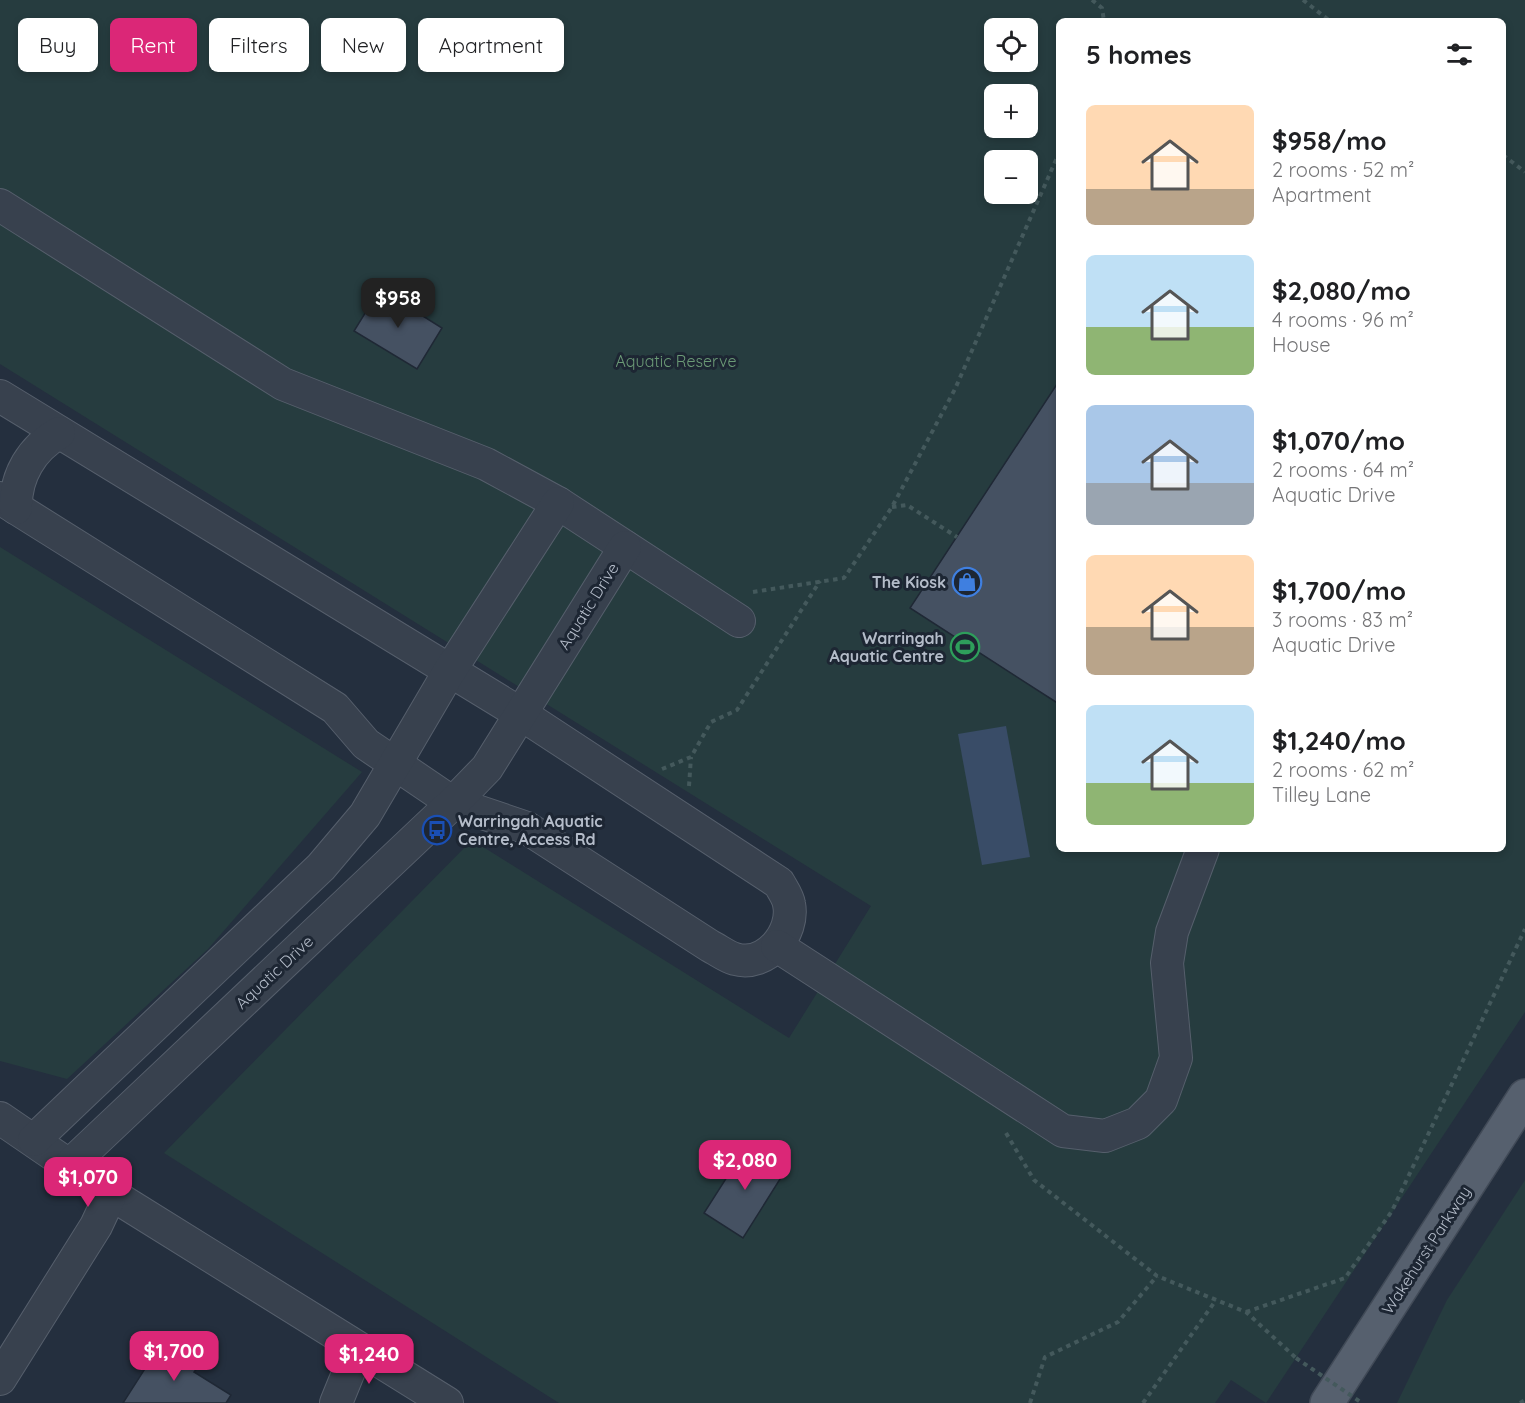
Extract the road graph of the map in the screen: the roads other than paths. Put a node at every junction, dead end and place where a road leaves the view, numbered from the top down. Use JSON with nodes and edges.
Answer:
{"nodes":[{"id":1,"x":0,"y":205,"type":"edge"},
{"id":2,"x":0,"y":396,"type":"edge"},
{"id":3,"x":59,"y":433,"type":"junction"},
{"id":4,"x":8,"y":503,"type":"edge"},
{"id":5,"x":558,"y":503,"type":"junction"},
{"id":6,"x":625,"y":547,"type":"junction"},
{"id":7,"x":739,"y":621,"type":"dead end"},
{"id":8,"x":449,"y":672,"type":"junction"},
{"id":9,"x":520,"y":714,"type":"junction"},
{"id":10,"x":396,"y":765,"type":"junction"},
{"id":11,"x":453,"y":803,"type":"junction"},
{"id":12,"x":1202,"y":852,"type":"edge"},
{"id":13,"x":777,"y":946,"type":"junction"},
{"id":14,"x":1525,"y":1096,"type":"edge"},
{"id":15,"x":0,"y":1118,"type":"edge"},
{"id":16,"x":34,"y":1140,"type":"junction"},
{"id":17,"x":70,"y":1164,"type":"junction"},
{"id":18,"x":111,"y":1194,"type":"junction"},
{"id":19,"x":358,"y":1349,"type":"junction"},
{"id":20,"x":0,"y":1379,"type":"edge"},
{"id":21,"x":336,"y":1403,"type":"edge"},
{"id":22,"x":447,"y":1403,"type":"edge"},
{"id":23,"x":1327,"y":1403,"type":"edge"}],
"edges":[{"from":1,"to":5,"type":"street","name":"Aquatic Drive"},
{"from":2,"to":3,"type":"street"},
{"from":3,"to":4,"type":"street"},
{"from":3,"to":8,"type":"street"},
{"from":4,"to":10,"type":"street"},
{"from":5,"to":6,"type":"street","name":"Aquatic Drive"},
{"from":5,"to":8,"type":"street"},
{"from":6,"to":7,"type":"street"},
{"from":6,"to":9,"type":"street","name":"Aquatic Drive"},
{"from":8,"to":9,"type":"street"},
{"from":8,"to":10,"type":"street"},
{"from":9,"to":11,"type":"street","name":"Aquatic Drive"},
{"from":9,"to":13,"type":"street"},
{"from":10,"to":11,"type":"street"},
{"from":10,"to":16,"type":"street"},
{"from":11,"to":13,"type":"street"},
{"from":11,"to":17,"type":"street","name":"Aquatic Drive"},
{"from":12,"to":13,"type":"street"},
{"from":14,"to":23,"type":"main road","name":"Wakehurst Parkway"},
{"from":15,"to":16,"type":"street"},
{"from":16,"to":17,"type":"street"},
{"from":17,"to":18,"type":"street"},
{"from":18,"to":19,"type":"street"},
{"from":18,"to":20,"type":"street"},
{"from":19,"to":21,"type":"street"},
{"from":19,"to":22,"type":"street"}]}
